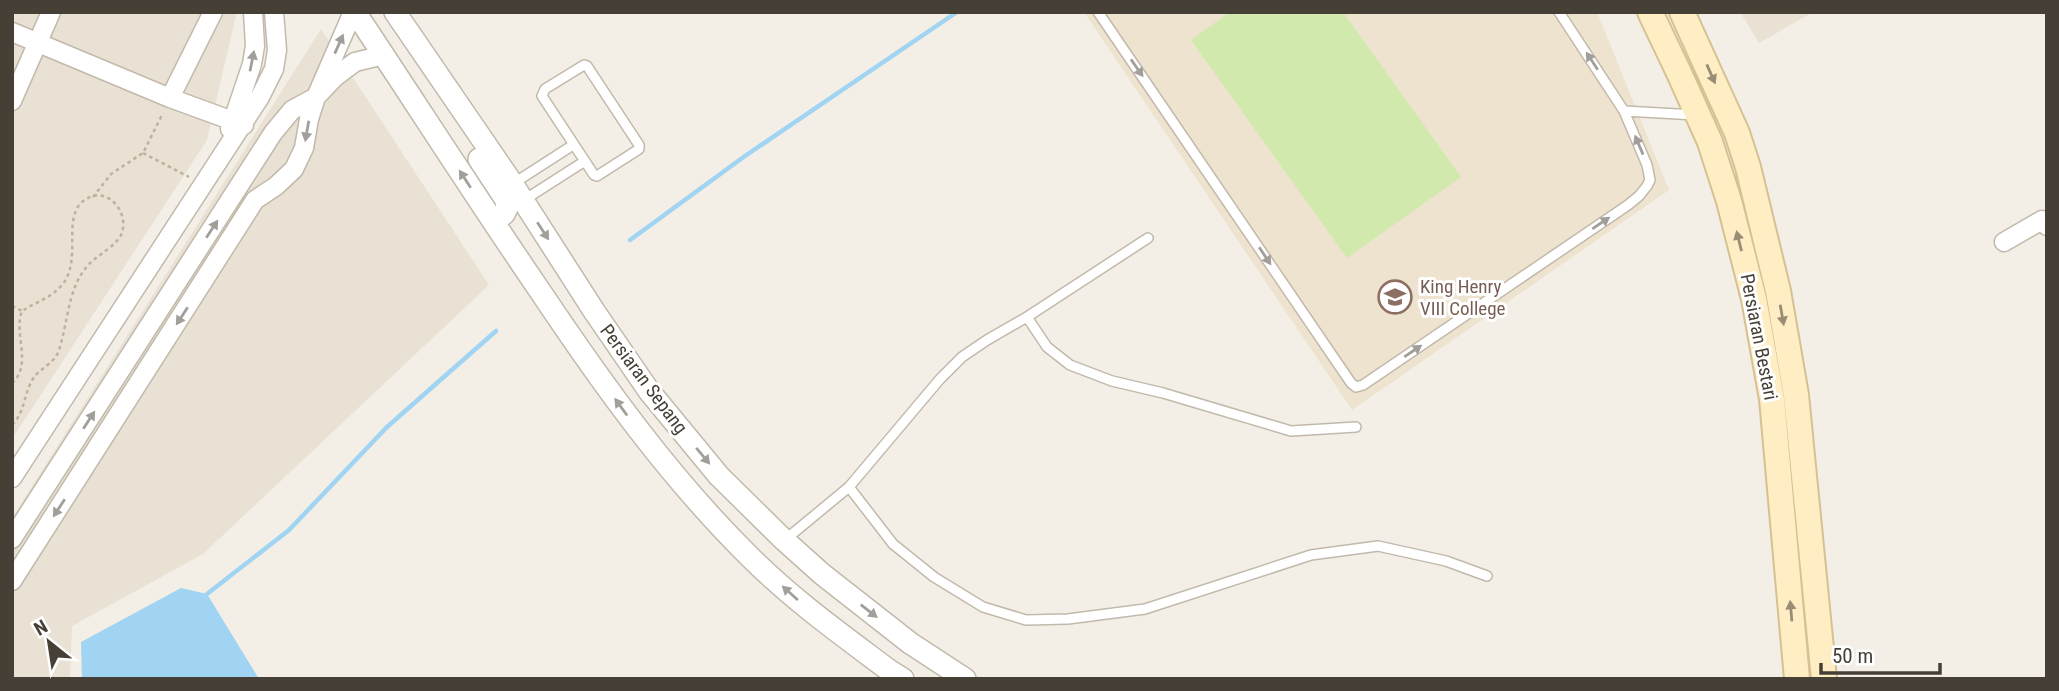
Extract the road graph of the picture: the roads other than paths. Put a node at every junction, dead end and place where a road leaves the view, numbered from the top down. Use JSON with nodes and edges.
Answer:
{"nodes":[{"id":1,"x":51,"y":12,"type":"edge"},
{"id":2,"x":213,"y":12,"type":"edge"},
{"id":3,"x":253,"y":12,"type":"edge"},
{"id":4,"x":274,"y":12,"type":"edge"},
{"id":5,"x":354,"y":12,"type":"edge"},
{"id":6,"x":393,"y":12,"type":"edge"},
{"id":7,"x":1098,"y":12,"type":"edge"},
{"id":8,"x":1559,"y":12,"type":"edge"},
{"id":9,"x":1650,"y":12,"type":"edge"},
{"id":10,"x":1682,"y":12,"type":"edge"},
{"id":11,"x":12,"y":32,"type":"edge"},
{"id":12,"x":38,"y":44,"type":"junction"},
{"id":13,"x":383,"y":55,"type":"junction"},
{"id":14,"x":316,"y":96,"type":"junction"},
{"id":15,"x":170,"y":98,"type":"junction"},
{"id":16,"x":12,"y":101,"type":"edge"},
{"id":17,"x":1624,"y":111,"type":"junction"},
{"id":18,"x":1698,"y":115,"type":"junction"},
{"id":19,"x":238,"y":123,"type":"junction"},
{"id":20,"x":573,"y":145,"type":"junction"},
{"id":21,"x":584,"y":161,"type":"junction"},
{"id":22,"x":518,"y":192,"type":"junction"},
{"id":23,"x":492,"y":220,"type":"junction"},
{"id":24,"x":2047,"y":226,"type":"edge"},
{"id":25,"x":1148,"y":238,"type":"dead end"},
{"id":26,"x":2004,"y":242,"type":"dead end"},
{"id":27,"x":1027,"y":317,"type":"junction"},
{"id":28,"x":1356,"y":428,"type":"dead end"},
{"id":29,"x":12,"y":478,"type":"edge"},
{"id":30,"x":849,"y":487,"type":"junction"},
{"id":31,"x":12,"y":539,"type":"edge"},
{"id":32,"x":784,"y":540,"type":"junction"},
{"id":33,"x":1487,"y":576,"type":"dead end"},
{"id":34,"x":12,"y":581,"type":"edge"},
{"id":35,"x":1825,"y":672,"type":"edge"},
{"id":36,"x":1795,"y":674,"type":"edge"},
{"id":37,"x":903,"y":679,"type":"edge"},
{"id":38,"x":965,"y":679,"type":"edge"}],
"edges":[{"from":1,"to":12,"type":"street"},
{"from":2,"to":15,"type":"street"},
{"from":19,"to":3,"type":"street","one_way":true},
{"from":4,"to":19,"type":"street"},
{"from":5,"to":13,"type":"street","name":"Persiaran Sepang"},
{"from":14,"to":5,"type":"street","one_way":true},
{"from":6,"to":22,"type":"street","name":"Persiaran Sepang"},
{"from":6,"to":23,"type":"street"},
{"from":7,"to":17,"type":"lane","one_way":true},
{"from":17,"to":8,"type":"lane","one_way":true},
{"from":9,"to":18,"type":"main road","name":"Persiaran Bestari"},
{"from":10,"to":35,"type":"main road","name":"Persiaran Bestari","one_way":true},
{"from":11,"to":12,"type":"street"},
{"from":12,"to":15,"type":"street"},
{"from":12,"to":16,"type":"street"},
{"from":13,"to":14,"type":"street"},
{"from":23,"to":13,"type":"street","name":"Persiaran Sepang","one_way":true},
{"from":31,"to":14,"type":"street","one_way":true},
{"from":14,"to":34,"type":"street","one_way":true},
{"from":15,"to":19,"type":"street"},
{"from":17,"to":18,"type":"lane"},
{"from":36,"to":18,"type":"main road","name":"Persiaran Bestari","one_way":true},
{"from":19,"to":29,"type":"street"},
{"from":20,"to":21,"type":"lane"},
{"from":20,"to":21,"type":"lane"},
{"from":20,"to":22,"type":"lane"},
{"from":21,"to":22,"type":"lane"},
{"from":22,"to":32,"type":"street","name":"Persiaran Sepang","one_way":true},
{"from":37,"to":23,"type":"street","name":"Persiaran Sepang","one_way":true},
{"from":24,"to":26,"type":"street"},
{"from":25,"to":27,"type":"lane"},
{"from":27,"to":28,"type":"lane"},
{"from":27,"to":30,"type":"lane"},
{"from":30,"to":32,"type":"lane"},
{"from":30,"to":33,"type":"lane"},
{"from":32,"to":38,"type":"street","name":"Persiaran Sepang","one_way":true}]}
